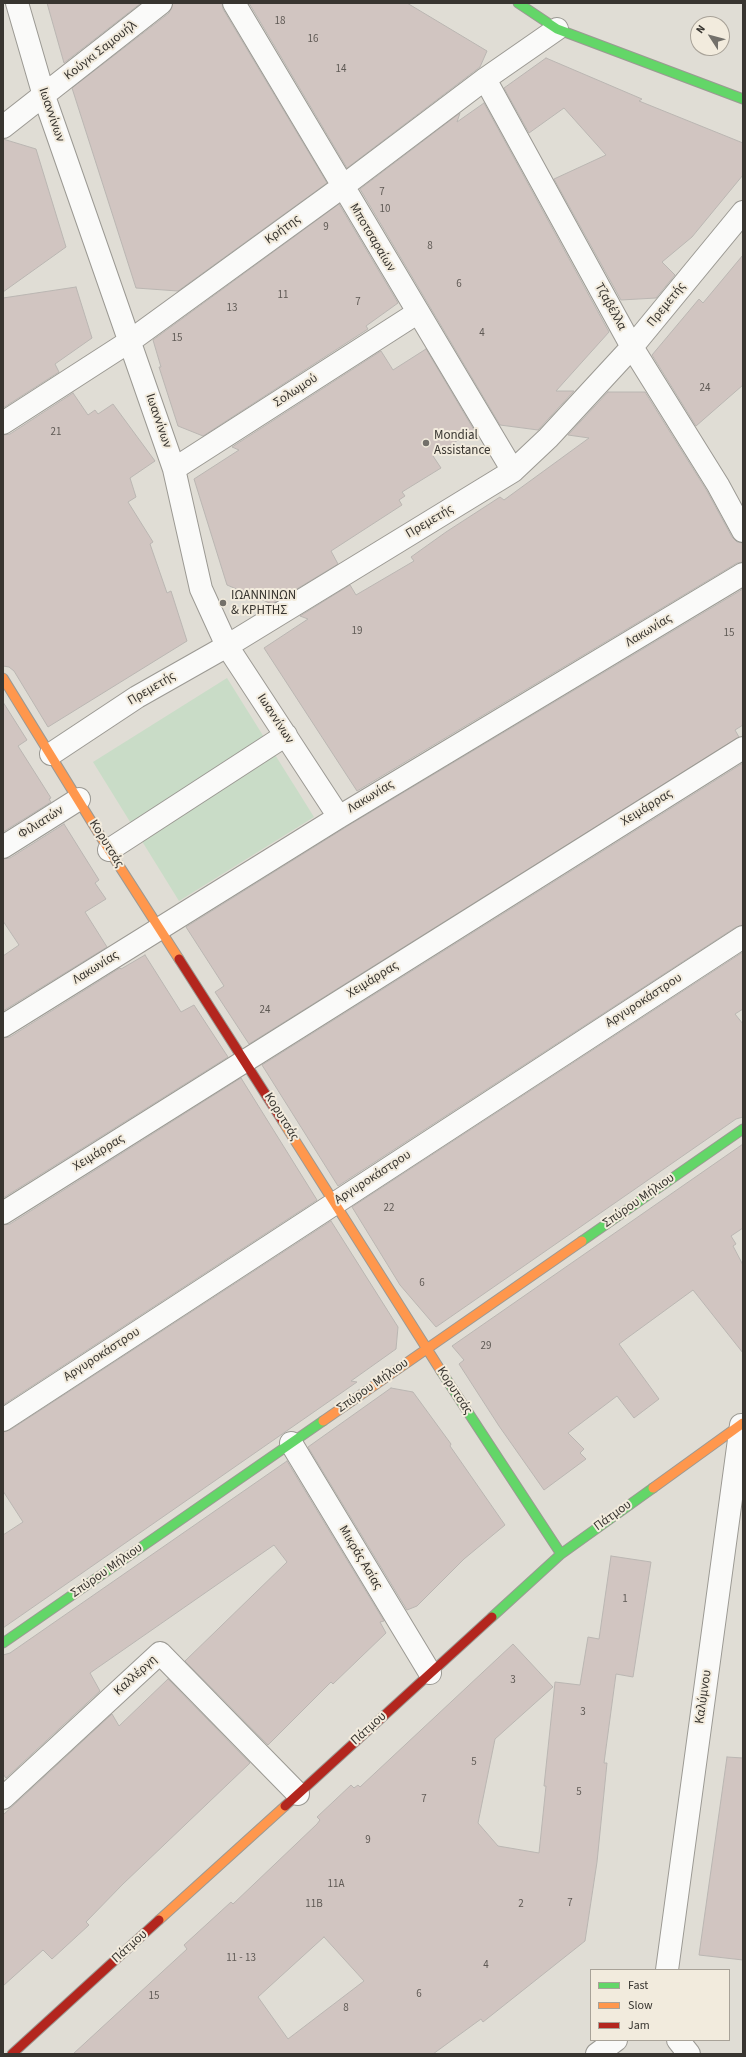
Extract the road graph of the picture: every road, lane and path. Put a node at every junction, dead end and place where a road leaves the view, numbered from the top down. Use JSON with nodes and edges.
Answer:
{"nodes":[{"id":1,"x":17,"y":3,"type":"edge"},
{"id":2,"x":161,"y":3,"type":"edge"},
{"id":3,"x":234,"y":3,"type":"edge"},
{"id":4,"x":518,"y":3,"type":"edge"},
{"id":5,"x":557,"y":29,"type":"junction"},
{"id":6,"x":485,"y":79,"type":"junction"},
{"id":7,"x":44,"y":96,"type":"junction"},
{"id":8,"x":743,"y":99,"type":"edge"},
{"id":9,"x":3,"y":127,"type":"edge"},
{"id":10,"x":342,"y":187,"type":"junction"},
{"id":11,"x":743,"y":212,"type":"edge"},
{"id":12,"x":417,"y":313,"type":"junction"},
{"id":13,"x":130,"y":341,"type":"junction"},
{"id":14,"x":632,"y":347,"type":"junction"},
{"id":15,"x":3,"y":423,"type":"edge"},
{"id":16,"x":174,"y":469,"type":"junction"},
{"id":17,"x":513,"y":471,"type":"junction"},
{"id":18,"x":743,"y":532,"type":"edge"},
{"id":19,"x":743,"y":574,"type":"edge"},
{"id":20,"x":227,"y":646,"type":"junction"},
{"id":21,"x":3,"y":678,"type":"edge"},
{"id":22,"x":286,"y":735,"type":"junction"},
{"id":23,"x":743,"y":748,"type":"edge"},
{"id":24,"x":51,"y":754,"type":"junction"},
{"id":25,"x":78,"y":799,"type":"junction"},
{"id":26,"x":339,"y":817,"type":"junction"},
{"id":27,"x":3,"y":847,"type":"edge"},
{"id":28,"x":109,"y":850,"type":"junction"},
{"id":29,"x":159,"y":928,"type":"junction"},
{"id":30,"x":743,"y":937,"type":"edge"},
{"id":31,"x":3,"y":1026,"type":"edge"},
{"id":32,"x":245,"y":1061,"type":"junction"},
{"id":33,"x":743,"y":1129,"type":"edge"},
{"id":34,"x":335,"y":1203,"type":"junction"},
{"id":35,"x":3,"y":1212,"type":"edge"},
{"id":36,"x":426,"y":1349,"type":"junction"},
{"id":37,"x":3,"y":1420,"type":"edge"},
{"id":38,"x":742,"y":1424,"type":"edge"},
{"id":39,"x":291,"y":1443,"type":"junction"},
{"id":40,"x":561,"y":1554,"type":"junction"},
{"id":41,"x":3,"y":1643,"type":"edge"},
{"id":42,"x":430,"y":1673,"type":"junction"},
{"id":43,"x":298,"y":1794,"type":"junction"},
{"id":44,"x":3,"y":1798,"type":"edge"},
{"id":45,"x":667,"y":1969,"type":"edge"},
{"id":46,"x":615,"y":2041,"type":"edge"},
{"id":47,"x":679,"y":2041,"type":"edge"},
{"id":48,"x":12,"y":2054,"type":"edge"},
{"id":49,"x":597,"y":2054,"type":"edge"},
{"id":50,"x":689,"y":2054,"type":"edge"}],
"edges":[{"from":1,"to":7,"type":"street","name":"Ιωαννίνων"},
{"from":2,"to":7,"type":"street","name":"Κούγκι Σαμουήλ"},
{"from":3,"to":10,"type":"street","name":"Μποτσαραίων"},
{"from":4,"to":5,"type":"street"},
{"from":5,"to":6,"type":"street","name":"Κρήτης"},
{"from":5,"to":8,"type":"street"},
{"from":6,"to":10,"type":"street","name":"Κρήτης"},
{"from":6,"to":14,"type":"street","name":"Τζαβέλλα"},
{"from":7,"to":9,"type":"street","name":"Κούγκι Σαμουήλ"},
{"from":7,"to":13,"type":"street","name":"Ιωαννίνων"},
{"from":10,"to":12,"type":"street","name":"Μποτσαραίων"},
{"from":10,"to":13,"type":"street","name":"Κρήτης"},
{"from":11,"to":14,"type":"street","name":"Πρεμετής"},
{"from":12,"to":16,"type":"street","name":"Σολωμού"},
{"from":12,"to":17,"type":"street","name":"Μποτσαραίων"},
{"from":13,"to":15,"type":"street","name":"Κρήτης"},
{"from":13,"to":16,"type":"street","name":"Ιωαννίνων"},
{"from":14,"to":17,"type":"street","name":"Πρεμετής"},
{"from":14,"to":18,"type":"street","name":"Τζαβέλλα"},
{"from":16,"to":20,"type":"street","name":"Ιωαννίνων"},
{"from":17,"to":20,"type":"street","name":"Πρεμετής"},
{"from":19,"to":26,"type":"street","name":"Λακωνίας"},
{"from":20,"to":22,"type":"street","name":"Ιωαννίνων"},
{"from":20,"to":24,"type":"street","name":"Πρεμετής"},
{"from":21,"to":24,"type":"street","name":"Κορυτσάς"},
{"from":22,"to":26,"type":"street","name":"Ιωαννίνων"},
{"from":22,"to":28,"type":"street"},
{"from":23,"to":32,"type":"street","name":"Χειμάρρας"},
{"from":24,"to":25,"type":"street","name":"Κορυτσάς"},
{"from":25,"to":27,"type":"street","name":"Φιλιατών"},
{"from":25,"to":28,"type":"street","name":"Κορυτσάς"},
{"from":26,"to":29,"type":"street","name":"Λακωνίας"},
{"from":28,"to":29,"type":"street","name":"Κορυτσάς"},
{"from":29,"to":31,"type":"street","name":"Λακωνίας"},
{"from":29,"to":32,"type":"street","name":"Κορυτσάς"},
{"from":30,"to":34,"type":"street","name":"Αργυροκάστρου"},
{"from":32,"to":34,"type":"street","name":"Κορυτσάς"},
{"from":32,"to":35,"type":"street","name":"Χειμάρρας"},
{"from":33,"to":36,"type":"street","name":"Σπύρου Μήλιου"},
{"from":34,"to":36,"type":"street","name":"Κορυτσάς"},
{"from":34,"to":37,"type":"street","name":"Αργυροκάστρου"},
{"from":36,"to":39,"type":"street","name":"Σπύρου Μήλιου"},
{"from":36,"to":40,"type":"street","name":"Κορυτσάς"},
{"from":38,"to":40,"type":"street","name":"Πάτμου"},
{"from":38,"to":45,"type":"street","name":"Καλύμνου"},
{"from":39,"to":41,"type":"street","name":"Σπύρου Μήλιου"},
{"from":39,"to":42,"type":"street","name":"Μικράς Ασίας"},
{"from":40,"to":42,"type":"street","name":"Πάτμου"},
{"from":42,"to":43,"type":"street","name":"Πάτμου"},
{"from":43,"to":44,"type":"street","name":"Καλλέργη"},
{"from":43,"to":48,"type":"street","name":"Πάτμου"},
{"from":46,"to":49,"type":"street"},
{"from":47,"to":50,"type":"street"}]}
